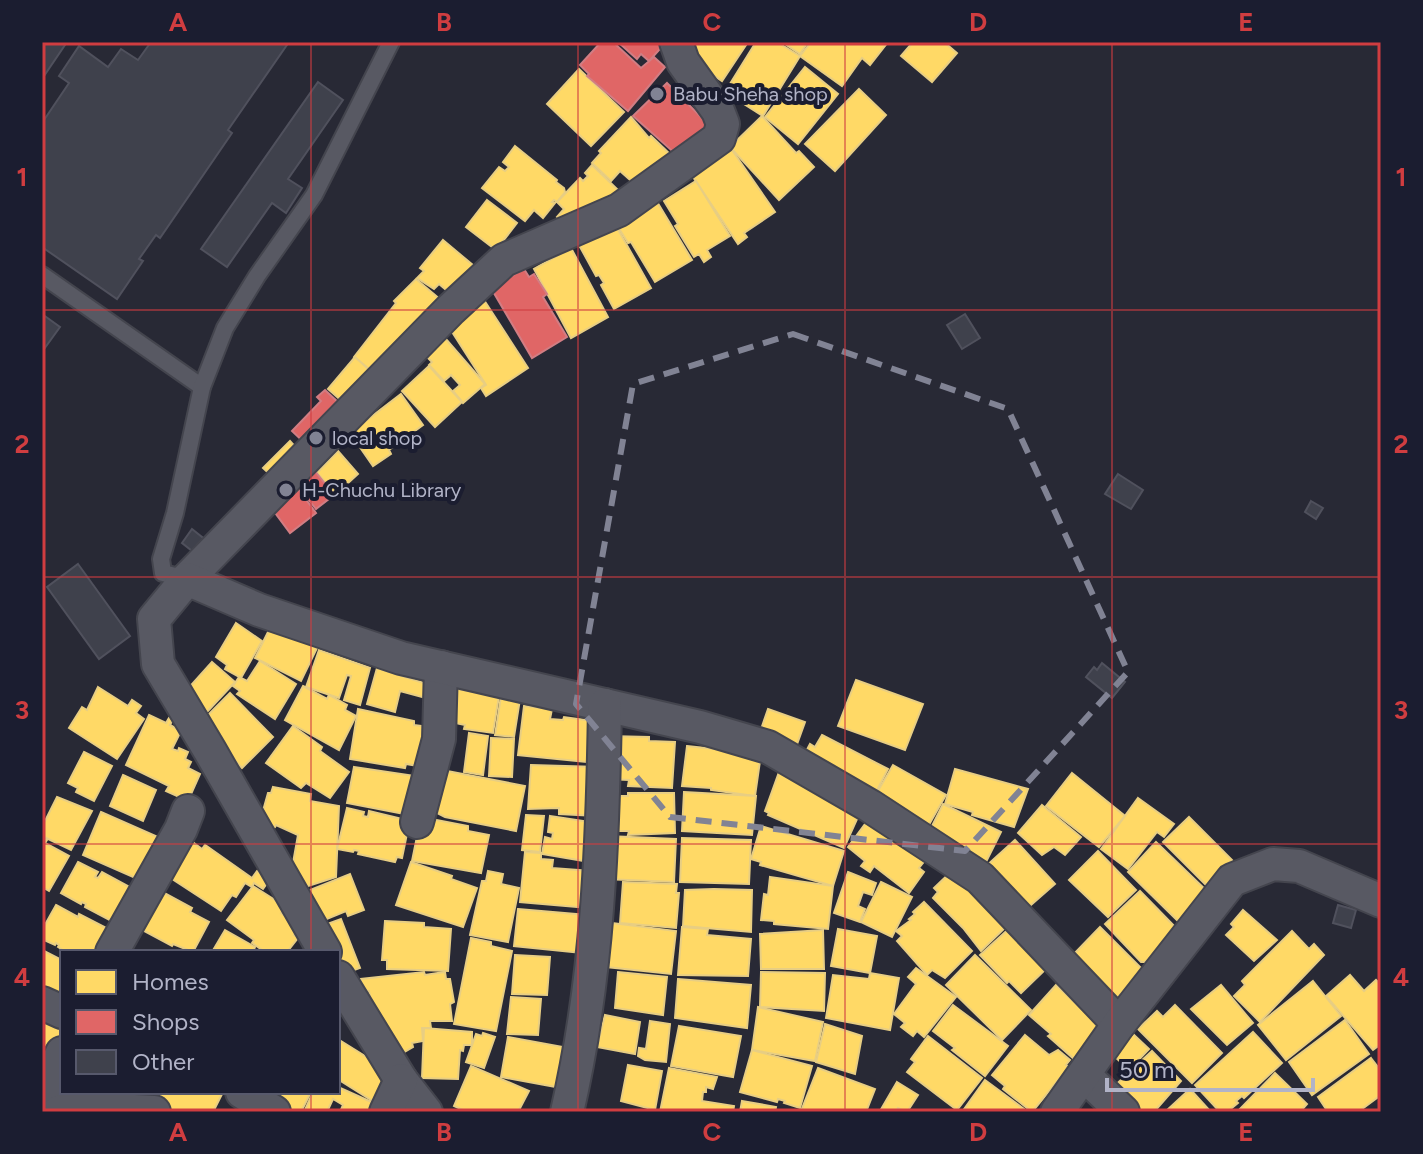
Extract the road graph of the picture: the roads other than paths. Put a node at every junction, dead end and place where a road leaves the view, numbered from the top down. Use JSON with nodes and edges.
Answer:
{"nodes":[{"id":1,"x":391,"y":42,"type":"edge"},
{"id":2,"x":676,"y":42,"type":"edge"},
{"id":3,"x":42,"y":275,"type":"edge"},
{"id":4,"x":202,"y":387,"type":"junction"},
{"id":5,"x":187,"y":579,"type":"junction"},
{"id":6,"x":441,"y":667,"type":"junction"},
{"id":7,"x":605,"y":705,"type":"junction"},
{"id":8,"x":188,"y":811,"type":"dead end"},
{"id":9,"x":417,"y":822,"type":"dead end"},
{"id":10,"x":1381,"y":901,"type":"edge"},
{"id":11,"x":318,"y":948,"type":"edge"},
{"id":12,"x":113,"y":950,"type":"edge"},
{"id":13,"x":340,"y":980,"type":"edge"},
{"id":14,"x":1119,"y":1024,"type":"junction"},
{"id":15,"x":60,"y":1057,"type":"edge"},
{"id":16,"x":1084,"y":1075,"type":"junction"},
{"id":17,"x":401,"y":1080,"type":"junction"},
{"id":18,"x":42,"y":1094,"type":"edge"},
{"id":19,"x":245,"y":1094,"type":"edge"},
{"id":20,"x":140,"y":1105,"type":"edge"},
{"id":21,"x":59,"y":1112,"type":"edge"},
{"id":22,"x":274,"y":1112,"type":"edge"},
{"id":23,"x":386,"y":1112,"type":"edge"},
{"id":24,"x":426,"y":1112,"type":"edge"},
{"id":25,"x":567,"y":1112,"type":"edge"},
{"id":26,"x":1057,"y":1112,"type":"edge"},
{"id":27,"x":1123,"y":1112,"type":"edge"}],
"edges":[{"from":1,"to":4,"type":"lane"},
{"from":2,"to":5,"type":"street"},
{"from":3,"to":4,"type":"lane"},
{"from":4,"to":5,"type":"lane"},
{"from":5,"to":6,"type":"street"},
{"from":5,"to":11,"type":"street"},
{"from":6,"to":7,"type":"street"},
{"from":6,"to":9,"type":"street"},
{"from":7,"to":14,"type":"street"},
{"from":7,"to":25,"type":"street"},
{"from":8,"to":12,"type":"street"},
{"from":10,"to":14,"type":"street"},
{"from":13,"to":17,"type":"street"},
{"from":14,"to":16,"type":"street"},
{"from":15,"to":18,"type":"street"},
{"from":16,"to":26,"type":"street"},
{"from":16,"to":27,"type":"street"},
{"from":17,"to":23,"type":"street"},
{"from":17,"to":24,"type":"street"},
{"from":19,"to":22,"type":"street"},
{"from":20,"to":21,"type":"street"}]}
